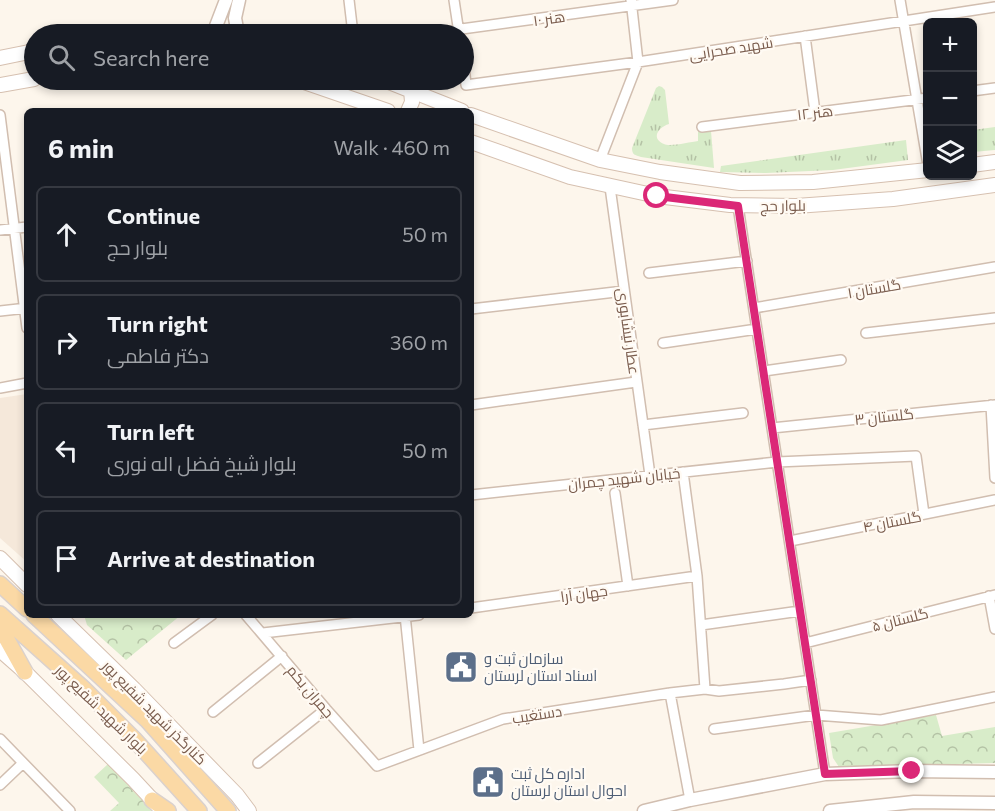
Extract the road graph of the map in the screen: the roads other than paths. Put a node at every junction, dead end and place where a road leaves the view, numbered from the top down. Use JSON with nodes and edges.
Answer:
{"nodes":[{"id":1,"x":226,"y":0,"type":"edge"},
{"id":2,"x":239,"y":0,"type":"edge"},
{"id":3,"x":349,"y":0,"type":"edge"},
{"id":4,"x":454,"y":0,"type":"edge"},
{"id":5,"x":673,"y":0,"type":"edge"},
{"id":6,"x":900,"y":0,"type":"edge"},
{"id":7,"x":631,"y":3,"type":"edge"},
{"id":8,"x":995,"y":7,"type":"edge"},
{"id":9,"x":904,"y":21,"type":"junction"},
{"id":10,"x":217,"y":24,"type":"edge"},
{"id":11,"x":236,"y":24,"type":"edge"},
{"id":12,"x":352,"y":24,"type":"edge"},
{"id":13,"x":458,"y":24,"type":"edge"},
{"id":14,"x":474,"y":29,"type":"edge"},
{"id":15,"x":805,"y":36,"type":"junction"},
{"id":16,"x":24,"y":53,"type":"edge"},
{"id":17,"x":0,"y":58,"type":"edge"},
{"id":18,"x":638,"y":62,"type":"junction"},
{"id":19,"x":24,"y":81,"type":"edge"},
{"id":20,"x":474,"y":83,"type":"edge"},
{"id":21,"x":0,"y":85,"type":"edge"},
{"id":22,"x":995,"y":88,"type":"edge"},
{"id":23,"x":327,"y":90,"type":"edge"},
{"id":24,"x":411,"y":90,"type":"joint"},
{"id":25,"x":977,"y":91,"type":"edge"},
{"id":26,"x":923,"y":98,"type":"edge"},
{"id":27,"x":917,"y":99,"type":"junction"},
{"id":28,"x":379,"y":108,"type":"edge"},
{"id":29,"x":409,"y":108,"type":"edge"},
{"id":30,"x":451,"y":108,"type":"edge"},
{"id":31,"x":815,"y":112,"type":"junction"},
{"id":32,"x":0,"y":115,"type":"edge"},
{"id":33,"x":474,"y":116,"type":"edge"},
{"id":34,"x":702,"y":127,"type":"dead end"},
{"id":35,"x":923,"y":139,"type":"edge"},
{"id":36,"x":474,"y":143,"type":"edge"},
{"id":37,"x":600,"y":160,"type":"junction"},
{"id":38,"x":3,"y":162,"type":"edge"},
{"id":39,"x":995,"y":162,"type":"edge"},
{"id":40,"x":977,"y":164,"type":"edge"},
{"id":41,"x":923,"y":170,"type":"edge"},
{"id":42,"x":995,"y":185,"type":"edge"},
{"id":43,"x":610,"y":187,"type":"junction"},
{"id":44,"x":5,"y":198,"type":"edge"},
{"id":45,"x":738,"y":206,"type":"junction"},
{"id":46,"x":24,"y":227,"type":"edge"},
{"id":47,"x":14,"y":229,"type":"junction"},
{"id":48,"x":0,"y":230,"type":"edge"},
{"id":49,"x":747,"y":261,"type":"junction"},
{"id":50,"x":995,"y":267,"type":"edge"},
{"id":51,"x":649,"y":273,"type":"dead end"},
{"id":52,"x":624,"y":291,"type":"junction"},
{"id":53,"x":24,"y":295,"type":"edge"},
{"id":54,"x":24,"y":308,"type":"edge"},
{"id":55,"x":754,"y":308,"type":"junction"},
{"id":56,"x":474,"y":309,"type":"edge"},
{"id":57,"x":0,"y":311,"type":"edge"},
{"id":58,"x":995,"y":318,"type":"edge"},
{"id":59,"x":757,"y":329,"type":"junction"},
{"id":60,"x":867,"y":333,"type":"dead end"},
{"id":61,"x":663,"y":343,"type":"dead end"},
{"id":62,"x":841,"y":360,"type":"dead end"},
{"id":63,"x":764,"y":371,"type":"junction"},
{"id":64,"x":636,"y":382,"type":"junction"},
{"id":65,"x":24,"y":384,"type":"edge"},
{"id":66,"x":0,"y":388,"type":"edge"},
{"id":67,"x":474,"y":405,"type":"edge"},
{"id":68,"x":993,"y":405,"type":"edge"},
{"id":69,"x":742,"y":413,"type":"dead end"},
{"id":70,"x":643,"y":425,"type":"junction"},
{"id":71,"x":772,"y":428,"type":"junction"},
{"id":72,"x":777,"y":462,"type":"junction"},
{"id":73,"x":683,"y":472,"type":"junction"},
{"id":74,"x":650,"y":475,"type":"junction"},
{"id":75,"x":995,"y":478,"type":"edge"},
{"id":76,"x":615,"y":493,"type":"dead end"},
{"id":77,"x":474,"y":495,"type":"edge"},
{"id":78,"x":995,"y":500,"type":"edge"},
{"id":79,"x":924,"y":514,"type":"junction"},
{"id":80,"x":790,"y":541,"type":"junction"},
{"id":81,"x":0,"y":558,"type":"edge"},
{"id":82,"x":697,"y":576,"type":"junction"},
{"id":83,"x":24,"y":582,"type":"edge"},
{"id":84,"x":0,"y":584,"type":"edge"},
{"id":85,"x":628,"y":586,"type":"junction"},
{"id":86,"x":992,"y":596,"type":"edge"},
{"id":87,"x":24,"y":606,"type":"edge"},
{"id":88,"x":474,"y":608,"type":"edge"},
{"id":89,"x":800,"y":611,"type":"junction"},
{"id":90,"x":0,"y":614,"type":"edge"},
{"id":91,"x":37,"y":618,"type":"edge"},
{"id":92,"x":208,"y":618,"type":"edge"},
{"id":93,"x":249,"y":618,"type":"edge"},
{"id":94,"x":388,"y":618,"type":"edge"},
{"id":95,"x":405,"y":618,"type":"edge"},
{"id":96,"x":68,"y":621,"type":"edge"},
{"id":97,"x":701,"y":625,"type":"junction"},
{"id":98,"x":0,"y":627,"type":"edge"},
{"id":99,"x":995,"y":629,"type":"edge"},
{"id":100,"x":262,"y":633,"type":"junction"},
{"id":101,"x":174,"y":643,"type":"dead end"},
{"id":102,"x":805,"y":643,"type":"junction"},
{"id":103,"x":0,"y":650,"type":"edge"},
{"id":104,"x":282,"y":656,"type":"junction"},
{"id":105,"x":25,"y":672,"type":"junction"},
{"id":106,"x":811,"y":680,"type":"junction"},
{"id":107,"x":705,"y":689,"type":"junction"},
{"id":108,"x":670,"y":693,"type":"junction"},
{"id":109,"x":995,"y":697,"type":"edge"},
{"id":110,"x":326,"y":709,"type":"junction"},
{"id":111,"x":213,"y":712,"type":"dead end"},
{"id":112,"x":816,"y":715,"type":"junction"},
{"id":113,"x":714,"y":729,"type":"dead end"},
{"id":114,"x":0,"y":739,"type":"edge"},
{"id":115,"x":419,"y":750,"type":"junction"},
{"id":116,"x":23,"y":763,"type":"junction"},
{"id":117,"x":258,"y":763,"type":"dead end"},
{"id":118,"x":377,"y":766,"type":"joint"},
{"id":119,"x":995,"y":772,"type":"edge"},
{"id":120,"x":825,"y":774,"type":"junction"},
{"id":121,"x":0,"y":785,"type":"edge"},
{"id":122,"x":690,"y":800,"type":"junction"},
{"id":123,"x":995,"y":803,"type":"edge"},
{"id":124,"x":157,"y":806,"type":"edge"},
{"id":125,"x":70,"y":811,"type":"edge"},
{"id":126,"x":168,"y":811,"type":"edge"},
{"id":127,"x":199,"y":811,"type":"edge"},
{"id":128,"x":228,"y":811,"type":"edge"},
{"id":129,"x":249,"y":811,"type":"edge"},
{"id":130,"x":644,"y":811,"type":"edge"},
{"id":131,"x":830,"y":811,"type":"edge"}],
"edges":[{"from":1,"to":10,"type":"street"},
{"from":2,"to":11,"type":"street"},
{"from":3,"to":12,"type":"street"},
{"from":4,"to":13,"type":"street"},
{"from":5,"to":7,"type":"street","name":"هنر ۱۰"},
{"from":6,"to":9,"type":"street"},
{"from":7,"to":14,"type":"street","name":"هنر ۱۰"},
{"from":7,"to":18,"type":"street"},
{"from":8,"to":9,"type":"street","name":"شهید صحرایی"},
{"from":9,"to":15,"type":"street","name":"شهید صحرایی"},
{"from":9,"to":27,"type":"street"},
{"from":15,"to":18,"type":"street","name":"شهید صحرایی"},
{"from":15,"to":31,"type":"street"},
{"from":16,"to":17,"type":"main road"},
{"from":18,"to":20,"type":"street","name":"شهید صحرایی"},
{"from":18,"to":37,"type":"street"},
{"from":19,"to":21,"type":"main road"},
{"from":22,"to":25,"type":"street"},
{"from":23,"to":28,"type":"main road"},
{"from":24,"to":29,"type":"main road"},
{"from":24,"to":30,"type":"main road"},
{"from":26,"to":27,"type":"street","name":"هنر ۱۲"},
{"from":27,"to":31,"type":"street","name":"هنر ۱۲"},
{"from":27,"to":35,"type":"street"},
{"from":31,"to":34,"type":"street","name":"هنر ۱۲"},
{"from":32,"to":38,"type":"street"},
{"from":33,"to":37,"type":"main road","name":"بلوار حج"},
{"from":36,"to":43,"type":"main road","name":"بلوار حج"},
{"from":37,"to":41,"type":"main road","name":"بلوار حج"},
{"from":38,"to":44,"type":"street"},
{"from":39,"to":40,"type":"main road"},
{"from":42,"to":45,"type":"main road","name":"بلوار حج"},
{"from":43,"to":45,"type":"main road","name":"بلوار حج"},
{"from":43,"to":52,"type":"street","name":"عطار نیشابوری"},
{"from":44,"to":47,"type":"street"},
{"from":45,"to":49,"type":"street"},
{"from":46,"to":47,"type":"street"},
{"from":47,"to":48,"type":"street"},
{"from":47,"to":53,"type":"street"},
{"from":49,"to":51,"type":"street"},
{"from":49,"to":55,"type":"street"},
{"from":50,"to":55,"type":"street","name":"گلستان ۱"},
{"from":52,"to":56,"type":"street"},
{"from":52,"to":64,"type":"street","name":"عطار نیشابوری"},
{"from":54,"to":57,"type":"street"},
{"from":55,"to":59,"type":"street"},
{"from":58,"to":60,"type":"street"},
{"from":59,"to":61,"type":"street"},
{"from":59,"to":63,"type":"street"},
{"from":62,"to":63,"type":"street"},
{"from":63,"to":71,"type":"street"},
{"from":64,"to":67,"type":"street"},
{"from":64,"to":70,"type":"street","name":"عطار نیشابوری"},
{"from":65,"to":66,"type":"street"},
{"from":68,"to":71,"type":"street","name":"گلستان ۳"},
{"from":68,"to":75,"type":"street"},
{"from":69,"to":70,"type":"street"},
{"from":70,"to":74,"type":"street","name":"عطار نیشابوری"},
{"from":71,"to":72,"type":"street"},
{"from":72,"to":73,"type":"street","name":"خیابان شهید چمران"},
{"from":72,"to":79,"type":"street","name":"خیابان شهید چمران"},
{"from":72,"to":80,"type":"street"},
{"from":73,"to":74,"type":"street","name":"خیابان شهید چمران"},
{"from":73,"to":82,"type":"street"},
{"from":74,"to":77,"type":"street","name":"خیابان شهید چمران"},
{"from":76,"to":85,"type":"street"},
{"from":78,"to":79,"type":"street","name":"گلستان ۴"},
{"from":79,"to":80,"type":"street","name":"گلستان ۴"},
{"from":80,"to":89,"type":"street"},
{"from":81,"to":83,"type":"main road"},
{"from":82,"to":85,"type":"street","name":"جهان آرا"},
{"from":82,"to":97,"type":"street"},
{"from":84,"to":87,"type":"main road"},
{"from":85,"to":88,"type":"street","name":"جهان آرا"},
{"from":86,"to":99,"type":"street"},
{"from":86,"to":102,"type":"street","name":"گلستان ۵"},
{"from":89,"to":97,"type":"street"},
{"from":89,"to":102,"type":"street"},
{"from":90,"to":127,"type":"main road","name":"بلوار شهید شفیع پور"},
{"from":91,"to":128,"type":"main road","name":"بلوار شهید شفیع پور"},
{"from":92,"to":101,"type":"street"},
{"from":93,"to":100,"type":"street","name":"چمران یکم"},
{"from":94,"to":100,"type":"street"},
{"from":95,"to":115,"type":"street"},
{"from":96,"to":129,"type":"main road","name":"کنارگذر شهید شفیع پور"},
{"from":97,"to":107,"type":"street"},
{"from":98,"to":105,"type":"main road"},
{"from":100,"to":104,"type":"street","name":"چمران یکم"},
{"from":102,"to":106,"type":"street"},
{"from":103,"to":105,"type":"main road"},
{"from":104,"to":110,"type":"street","name":"چمران یکم"},
{"from":104,"to":111,"type":"street"},
{"from":105,"to":124,"type":"main road"},
{"from":106,"to":107,"type":"street","name":"دستغیب"},
{"from":106,"to":112,"type":"street"},
{"from":107,"to":108,"type":"street","name":"دستغیب"},
{"from":108,"to":115,"type":"street","name":"دستغیب"},
{"from":108,"to":122,"type":"street"},
{"from":109,"to":112,"type":"street"},
{"from":110,"to":117,"type":"street"},
{"from":110,"to":118,"type":"street","name":"چمران یکم"},
{"from":112,"to":113,"type":"street"},
{"from":112,"to":120,"type":"street"},
{"from":114,"to":116,"type":"street"},
{"from":115,"to":118,"type":"street","name":"دستغیب"},
{"from":116,"to":121,"type":"street"},
{"from":116,"to":125,"type":"street"},
{"from":119,"to":120,"type":"street"},
{"from":120,"to":122,"type":"street"},
{"from":122,"to":130,"type":"street"},
{"from":123,"to":131,"type":"street"},
{"from":124,"to":126,"type":"main road"}]}
